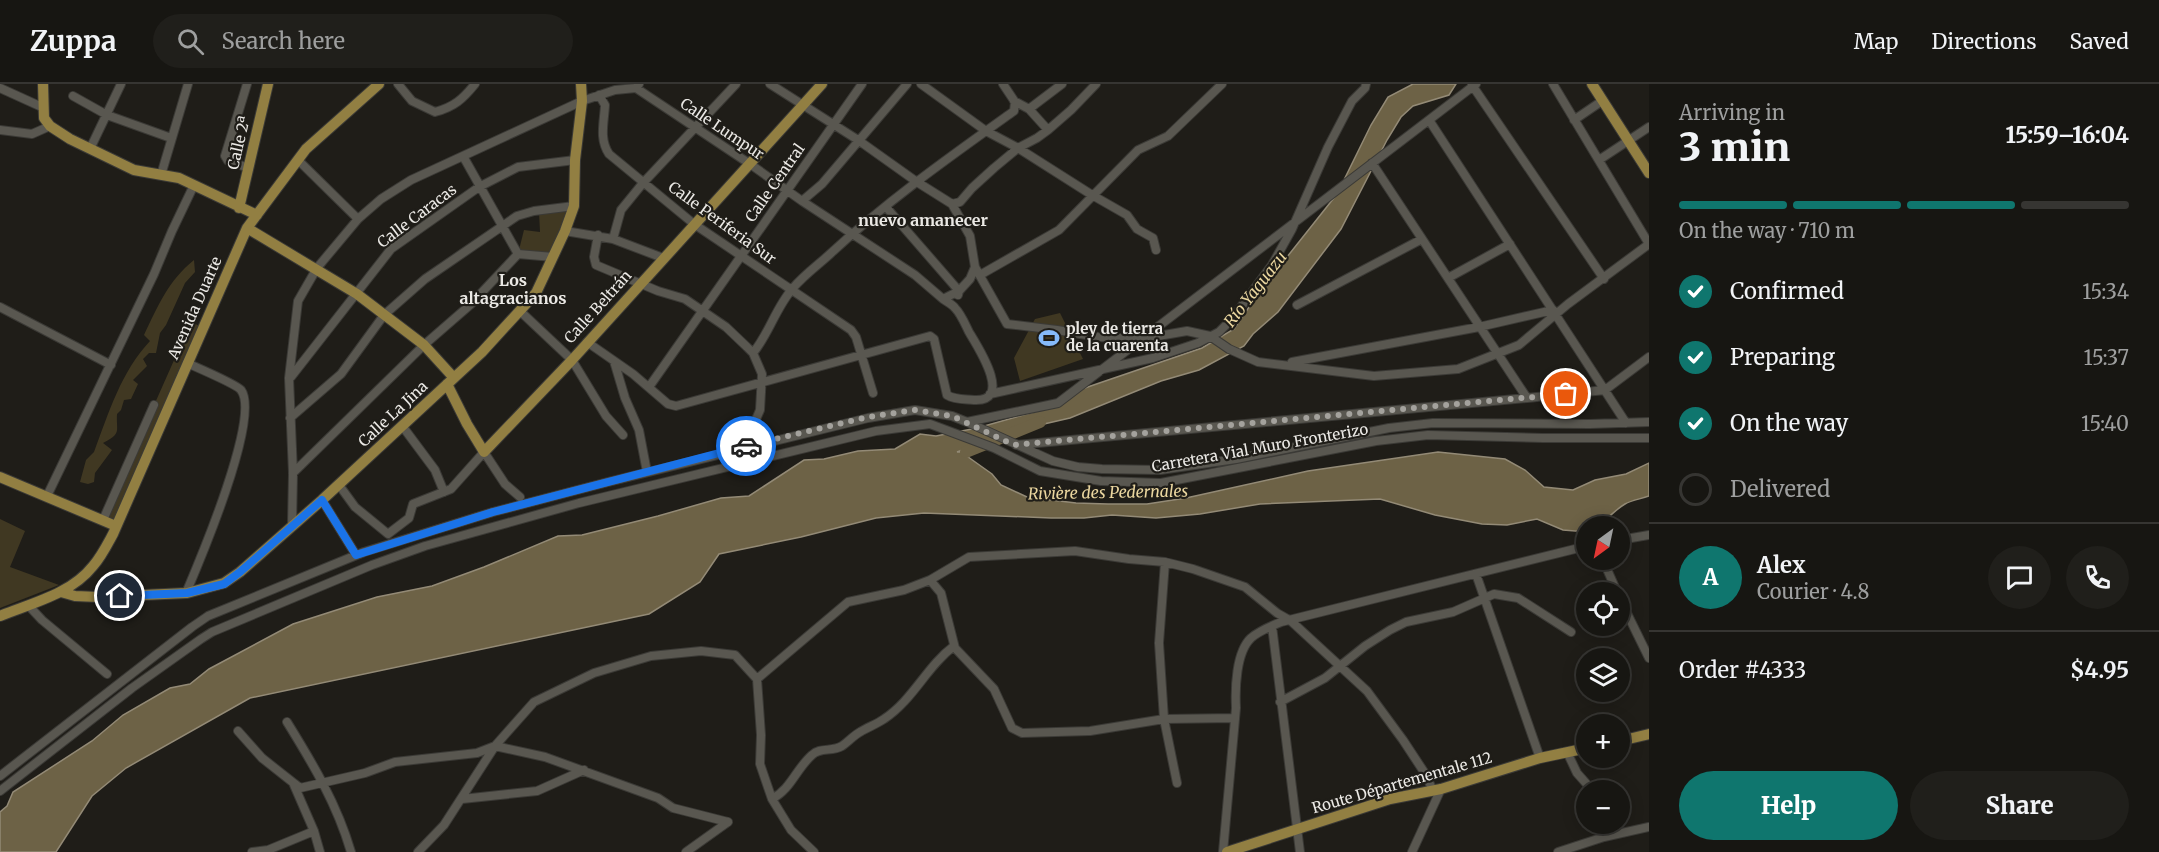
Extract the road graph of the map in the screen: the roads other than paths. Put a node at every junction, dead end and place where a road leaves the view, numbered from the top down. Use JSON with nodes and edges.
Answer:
{"nodes":[{"id":1,"x":44,"y":84,"type":"edge"},
{"id":2,"x":121,"y":84,"type":"edge"},
{"id":3,"x":188,"y":84,"type":"edge"},
{"id":4,"x":247,"y":84,"type":"edge"},
{"id":5,"x":268,"y":84,"type":"edge"},
{"id":6,"x":379,"y":84,"type":"edge"},
{"id":7,"x":398,"y":84,"type":"edge"},
{"id":8,"x":475,"y":84,"type":"edge"},
{"id":9,"x":581,"y":84,"type":"edge"},
{"id":10,"x":736,"y":84,"type":"edge"},
{"id":11,"x":770,"y":84,"type":"edge"},
{"id":12,"x":822,"y":84,"type":"edge"},
{"id":13,"x":862,"y":84,"type":"edge"},
{"id":14,"x":907,"y":84,"type":"edge"},
{"id":15,"x":921,"y":84,"type":"edge"},
{"id":16,"x":1003,"y":84,"type":"edge"},
{"id":17,"x":1062,"y":84,"type":"edge"},
{"id":18,"x":1096,"y":84,"type":"edge"},
{"id":19,"x":1222,"y":84,"type":"edge"},
{"id":20,"x":1366,"y":84,"type":"edge"},
{"id":21,"x":1474,"y":84,"type":"edge"},
{"id":22,"x":1553,"y":84,"type":"edge"},
{"id":23,"x":1592,"y":84,"type":"edge"},
{"id":24,"x":638,"y":86,"type":"edge"},
{"id":25,"x":0,"y":88,"type":"edge"},
{"id":26,"x":599,"y":95,"type":"junction"},
{"id":27,"x":73,"y":96,"type":"dead end"},
{"id":28,"x":582,"y":101,"type":"junction"},
{"id":29,"x":1014,"y":101,"type":"junction"},
{"id":30,"x":1602,"y":101,"type":"junction"},
{"id":31,"x":804,"y":106,"type":"junction"},
{"id":32,"x":1029,"y":110,"type":"junction"},
{"id":33,"x":107,"y":115,"type":"junction"},
{"id":34,"x":46,"y":117,"type":"junction"},
{"id":35,"x":1429,"y":120,"type":"junction"},
{"id":36,"x":1574,"y":120,"type":"junction"},
{"id":37,"x":833,"y":123,"type":"junction"},
{"id":38,"x":1649,"y":127,"type":"edge"},
{"id":39,"x":696,"y":128,"type":"junction"},
{"id":40,"x":0,"y":130,"type":"edge"},
{"id":41,"x":1048,"y":130,"type":"junction"},
{"id":42,"x":986,"y":131,"type":"junction"},
{"id":43,"x":171,"y":138,"type":"junction"},
{"id":44,"x":858,"y":140,"type":"junction"},
{"id":45,"x":1018,"y":148,"type":"junction"},
{"id":46,"x":90,"y":149,"type":"junction"},
{"id":47,"x":463,"y":156,"type":"junction"},
{"id":48,"x":298,"y":160,"type":"junction"},
{"id":49,"x":575,"y":160,"type":"junction"},
{"id":50,"x":1599,"y":160,"type":"junction"},
{"id":51,"x":1372,"y":163,"type":"junction"},
{"id":52,"x":750,"y":164,"type":"junction"},
{"id":53,"x":249,"y":168,"type":"junction"},
{"id":54,"x":1649,"y":173,"type":"edge"},
{"id":55,"x":161,"y":175,"type":"junction"},
{"id":56,"x":917,"y":182,"type":"junction"},
{"id":57,"x":643,"y":183,"type":"junction"},
{"id":58,"x":194,"y":185,"type":"junction"},
{"id":59,"x":479,"y":187,"type":"junction"},
{"id":60,"x":786,"y":190,"type":"junction"},
{"id":61,"x":1092,"y":195,"type":"junction"},
{"id":62,"x":802,"y":201,"type":"junction"},
{"id":63,"x":952,"y":204,"type":"junction"},
{"id":64,"x":574,"y":206,"type":"junction"},
{"id":65,"x":886,"y":207,"type":"junction"},
{"id":66,"x":239,"y":208,"type":"junction"},
{"id":67,"x":257,"y":215,"type":"junction"},
{"id":68,"x":358,"y":219,"type":"junction"},
{"id":69,"x":694,"y":224,"type":"junction"},
{"id":70,"x":501,"y":226,"type":"junction"},
{"id":71,"x":247,"y":228,"type":"junction"},
{"id":72,"x":565,"y":231,"type":"junction"},
{"id":73,"x":852,"y":234,"type":"junction"},
{"id":74,"x":598,"y":235,"type":"junction"},
{"id":75,"x":613,"y":239,"type":"junction"},
{"id":76,"x":1422,"y":239,"type":"junction"},
{"id":77,"x":1510,"y":244,"type":"junction"},
{"id":78,"x":1649,"y":244,"type":"edge"},
{"id":79,"x":1156,"y":250,"type":"dead end"},
{"id":80,"x":518,"y":254,"type":"junction"},
{"id":81,"x":740,"y":256,"type":"junction"},
{"id":82,"x":553,"y":257,"type":"junction"},
{"id":83,"x":663,"y":258,"type":"junction"},
{"id":84,"x":317,"y":268,"type":"junction"},
{"id":85,"x":978,"y":271,"type":"junction"},
{"id":86,"x":1448,"y":278,"type":"junction"},
{"id":87,"x":1604,"y":279,"type":"junction"},
{"id":88,"x":640,"y":283,"type":"junction"},
{"id":89,"x":792,"y":289,"type":"junction"},
{"id":90,"x":959,"y":291,"type":"junction"},
{"id":91,"x":357,"y":294,"type":"junction"},
{"id":92,"x":943,"y":299,"type":"junction"},
{"id":93,"x":1297,"y":305,"type":"dead end"},
{"id":94,"x":0,"y":307,"type":"edge"},
{"id":95,"x":954,"y":307,"type":"junction"},
{"id":96,"x":704,"y":311,"type":"junction"},
{"id":97,"x":521,"y":312,"type":"junction"},
{"id":98,"x":1554,"y":312,"type":"junction"},
{"id":99,"x":384,"y":315,"type":"junction"},
{"id":100,"x":1479,"y":327,"type":"junction"},
{"id":101,"x":1210,"y":336,"type":"junction"},
{"id":102,"x":1140,"y":339,"type":"junction"},
{"id":103,"x":587,"y":342,"type":"junction"},
{"id":104,"x":424,"y":345,"type":"junction"},
{"id":105,"x":753,"y":353,"type":"junction"},
{"id":106,"x":1497,"y":353,"type":"junction"},
{"id":107,"x":862,"y":355,"type":"junction"},
{"id":108,"x":1649,"y":357,"type":"edge"},
{"id":109,"x":572,"y":360,"type":"junction"},
{"id":110,"x":614,"y":360,"type":"junction"},
{"id":111,"x":187,"y":363,"type":"junction"},
{"id":112,"x":111,"y":364,"type":"junction"},
{"id":113,"x":1282,"y":364,"type":"junction"},
{"id":114,"x":290,"y":378,"type":"junction"},
{"id":115,"x":450,"y":381,"type":"junction"},
{"id":116,"x":760,"y":383,"type":"junction"},
{"id":117,"x":649,"y":387,"type":"junction"},
{"id":118,"x":1605,"y":390,"type":"junction"},
{"id":119,"x":873,"y":393,"type":"dead end"},
{"id":120,"x":990,"y":394,"type":"junction"},
{"id":121,"x":1527,"y":398,"type":"junction"},
{"id":122,"x":154,"y":405,"type":"dead end"},
{"id":123,"x":290,"y":418,"type":"junction"},
{"id":124,"x":967,"y":422,"type":"junction"},
{"id":125,"x":1649,"y":422,"type":"edge"},
{"id":126,"x":1626,"y":423,"type":"junction"},
{"id":127,"x":403,"y":426,"type":"junction"},
{"id":128,"x":751,"y":431,"type":"dead end"},
{"id":129,"x":623,"y":435,"type":"dead end"},
{"id":130,"x":1649,"y":438,"type":"edge"},
{"id":131,"x":1014,"y":445,"type":"junction"},
{"id":132,"x":484,"y":452,"type":"junction"},
{"id":133,"x":648,"y":472,"type":"junction"},
{"id":134,"x":293,"y":473,"type":"junction"},
{"id":135,"x":0,"y":477,"type":"edge"},
{"id":136,"x":339,"y":484,"type":"junction"},
{"id":137,"x":444,"y":492,"type":"junction"},
{"id":138,"x":47,"y":496,"type":"junction"},
{"id":139,"x":519,"y":497,"type":"dead end"},
{"id":140,"x":322,"y":500,"type":"junction"},
{"id":141,"x":103,"y":520,"type":"junction"},
{"id":142,"x":116,"y":526,"type":"junction"},
{"id":143,"x":292,"y":526,"type":"junction"},
{"id":144,"x":1649,"y":535,"type":"edge"},
{"id":145,"x":1630,"y":538,"type":"edge"},
{"id":146,"x":1576,"y":549,"type":"edge"},
{"id":147,"x":356,"y":555,"type":"junction"},
{"id":148,"x":1165,"y":562,"type":"junction"},
{"id":149,"x":1476,"y":574,"type":"junction"},
{"id":150,"x":930,"y":580,"type":"junction"},
{"id":151,"x":61,"y":592,"type":"junction"},
{"id":152,"x":186,"y":593,"type":"junction"},
{"id":153,"x":1484,"y":597,"type":"junction"},
{"id":154,"x":28,"y":605,"type":"junction"},
{"id":155,"x":0,"y":616,"type":"edge"},
{"id":156,"x":1630,"y":619,"type":"edge"},
{"id":157,"x":1291,"y":621,"type":"junction"},
{"id":158,"x":1272,"y":626,"type":"junction"},
{"id":159,"x":1571,"y":632,"type":"dead end"},
{"id":160,"x":954,"y":646,"type":"junction"},
{"id":161,"x":1649,"y":658,"type":"edge"},
{"id":162,"x":1341,"y":666,"type":"junction"},
{"id":163,"x":107,"y":674,"type":"dead end"},
{"id":164,"x":757,"y":679,"type":"junction"},
{"id":165,"x":1280,"y":702,"type":"junction"},
{"id":166,"x":1235,"y":718,"type":"junction"},
{"id":167,"x":1164,"y":719,"type":"junction"},
{"id":168,"x":287,"y":722,"type":"dead end"},
{"id":169,"x":238,"y":731,"type":"dead end"},
{"id":170,"x":1649,"y":734,"type":"edge"},
{"id":171,"x":1630,"y":739,"type":"edge"},
{"id":172,"x":495,"y":746,"type":"junction"},
{"id":173,"x":1576,"y":750,"type":"edge"},
{"id":174,"x":1567,"y":752,"type":"junction"},
{"id":175,"x":1540,"y":758,"type":"junction"},
{"id":176,"x":584,"y":770,"type":"junction"},
{"id":177,"x":0,"y":776,"type":"edge"},
{"id":178,"x":1583,"y":780,"type":"edge"},
{"id":179,"x":324,"y":782,"type":"junction"},
{"id":180,"x":1176,"y":783,"type":"dead end"},
{"id":181,"x":294,"y":784,"type":"junction"},
{"id":182,"x":1437,"y":790,"type":"junction"},
{"id":183,"x":0,"y":791,"type":"edge"},
{"id":184,"x":462,"y":799,"type":"junction"},
{"id":185,"x":772,"y":799,"type":"junction"},
{"id":186,"x":1649,"y":827,"type":"edge"},
{"id":187,"x":1296,"y":830,"type":"junction"},
{"id":188,"x":314,"y":831,"type":"junction"},
{"id":189,"x":1630,"y":831,"type":"edge"},
{"id":190,"x":1618,"y":834,"type":"edge"},
{"id":191,"x":268,"y":851,"type":"edge"},
{"id":192,"x":421,"y":851,"type":"edge"},
{"id":193,"x":252,"y":852,"type":"edge"},
{"id":194,"x":320,"y":852,"type":"edge"},
{"id":195,"x":351,"y":852,"type":"edge"},
{"id":196,"x":686,"y":852,"type":"edge"},
{"id":197,"x":814,"y":852,"type":"edge"},
{"id":198,"x":1225,"y":852,"type":"edge"},
{"id":199,"x":1300,"y":852,"type":"edge"},
{"id":200,"x":1412,"y":852,"type":"edge"},
{"id":201,"x":1558,"y":852,"type":"edge"}],
"edges":[{"from":1,"to":34,"type":"main road"},
{"from":2,"to":33,"type":"street"},
{"from":3,"to":43,"type":"street"},
{"from":4,"to":53,"type":"street"},
{"from":5,"to":53,"type":"main road","name":"Calle 2ª"},
{"from":6,"to":48,"type":"main road","name":"Avenida Duarte"},
{"from":7,"to":8,"type":"street"},
{"from":9,"to":28,"type":"main road","name":"Calle La Jina"},
{"from":10,"to":39,"type":"street"},
{"from":11,"to":31,"type":"street"},
{"from":12,"to":31,"type":"main road","name":"Calle Beltrán"},
{"from":13,"to":37,"type":"street","name":"Calle Central"},
{"from":14,"to":44,"type":"street"},
{"from":15,"to":42,"type":"street"},
{"from":16,"to":29,"type":"street"},
{"from":17,"to":32,"type":"street"},
{"from":18,"to":41,"type":"street"},
{"from":19,"to":61,"type":"street"},
{"from":20,"to":101,"type":"street"},
{"from":21,"to":35,"type":"street"},
{"from":21,"to":87,"type":"street"},
{"from":22,"to":36,"type":"street"},
{"from":23,"to":30,"type":"main road"},
{"from":24,"to":26,"type":"street"},
{"from":24,"to":39,"type":"street","name":"Calle Lumpur"},
{"from":25,"to":34,"type":"street"},
{"from":26,"to":28,"type":"street"},
{"from":26,"to":57,"type":"street","name":"Calle Periferia Sur"},
{"from":27,"to":33,"type":"street"},
{"from":28,"to":47,"type":"street"},
{"from":28,"to":49,"type":"main road","name":"Calle La Jina"},
{"from":29,"to":32,"type":"street"},
{"from":29,"to":42,"type":"street"},
{"from":30,"to":36,"type":"street"},
{"from":30,"to":54,"type":"main road"},
{"from":31,"to":37,"type":"street"},
{"from":31,"to":52,"type":"main road","name":"Calle Beltrán"},
{"from":32,"to":41,"type":"street"},
{"from":33,"to":43,"type":"street"},
{"from":33,"to":46,"type":"street"},
{"from":34,"to":40,"type":"street"},
{"from":34,"to":46,"type":"main road"},
{"from":35,"to":51,"type":"street"},
{"from":35,"to":77,"type":"street"},
{"from":36,"to":50,"type":"street"},
{"from":37,"to":44,"type":"street"},
{"from":37,"to":60,"type":"street","name":"Calle Central"},
{"from":38,"to":50,"type":"street"},
{"from":39,"to":52,"type":"street","name":"Calle Lumpur"},
{"from":39,"to":57,"type":"street"},
{"from":41,"to":45,"type":"street"},
{"from":42,"to":45,"type":"street"},
{"from":42,"to":56,"type":"street"},
{"from":43,"to":55,"type":"street"},
{"from":44,"to":56,"type":"street"},
{"from":44,"to":62,"type":"street"},
{"from":45,"to":61,"type":"street"},
{"from":45,"to":63,"type":"street"},
{"from":46,"to":55,"type":"main road"},
{"from":47,"to":59,"type":"street"},
{"from":47,"to":68,"type":"street"},
{"from":48,"to":67,"type":"main road","name":"Avenida Duarte"},
{"from":48,"to":68,"type":"street"},
{"from":49,"to":59,"type":"street","name":"Calle Caracas"},
{"from":49,"to":64,"type":"main road","name":"Calle La Jina"},
{"from":50,"to":78,"type":"street"},
{"from":51,"to":76,"type":"street"},
{"from":51,"to":102,"type":"street"},
{"from":52,"to":60,"type":"street","name":"Calle Lumpur"},
{"from":52,"to":69,"type":"main road","name":"Calle Beltrán"},
{"from":53,"to":66,"type":"main road","name":"Calle 2ª"},
{"from":55,"to":58,"type":"main road"},
{"from":56,"to":63,"type":"street"},
{"from":56,"to":65,"type":"street"},
{"from":57,"to":69,"type":"street","name":"Calle Periferia Sur"},
{"from":57,"to":75,"type":"street"},
{"from":58,"to":66,"type":"main road"},
{"from":58,"to":112,"type":"street"},
{"from":59,"to":70,"type":"street"},
{"from":59,"to":91,"type":"street","name":"Calle Caracas"},
{"from":60,"to":62,"type":"street","name":"Calle Lumpur"},
{"from":60,"to":81,"type":"street","name":"Calle Central"},
{"from":61,"to":79,"type":"street"},
{"from":61,"to":85,"type":"street"},
{"from":62,"to":73,"type":"street","name":"Calle Lumpur"},
{"from":63,"to":85,"type":"street"},
{"from":64,"to":70,"type":"street"},
{"from":64,"to":72,"type":"main road","name":"Calle La Jina"},
{"from":65,"to":73,"type":"street"},
{"from":65,"to":90,"type":"street"},
{"from":66,"to":67,"type":"main road"},
{"from":67,"to":71,"type":"main road","name":"Avenida Duarte"},
{"from":68,"to":84,"type":"street"},
{"from":69,"to":81,"type":"street","name":"Calle Periferia Sur"},
{"from":69,"to":83,"type":"main road","name":"Calle Beltrán"},
{"from":70,"to":80,"type":"street"},
{"from":70,"to":99,"type":"street"},
{"from":71,"to":84,"type":"main road"},
{"from":71,"to":111,"type":"main road","name":"Avenida Duarte"},
{"from":72,"to":74,"type":"street"},
{"from":72,"to":82,"type":"main road","name":"Calle La Jina"},
{"from":73,"to":89,"type":"street"},
{"from":73,"to":92,"type":"street","name":"Calle Lumpur"},
{"from":74,"to":75,"type":"street"},
{"from":74,"to":88,"type":"street"},
{"from":75,"to":83,"type":"street"},
{"from":76,"to":86,"type":"street"},
{"from":76,"to":93,"type":"street"},
{"from":77,"to":86,"type":"street"},
{"from":77,"to":98,"type":"street"},
{"from":78,"to":87,"type":"street"},
{"from":80,"to":82,"type":"street"},
{"from":80,"to":104,"type":"street"},
{"from":81,"to":89,"type":"street","name":"Calle Periferia Sur"},
{"from":81,"to":96,"type":"street","name":"Calle Central"},
{"from":82,"to":97,"type":"main road","name":"Calle La Jina"},
{"from":83,"to":88,"type":"main road","name":"Calle Beltrán"},
{"from":84,"to":91,"type":"main road"},
{"from":84,"to":114,"type":"street"},
{"from":85,"to":90,"type":"street"},
{"from":85,"to":102,"type":"street"},
{"from":86,"to":100,"type":"street"},
{"from":87,"to":98,"type":"street"},
{"from":88,"to":96,"type":"street"},
{"from":88,"to":103,"type":"main road","name":"Calle Beltrán"},
{"from":89,"to":105,"type":"street"},
{"from":89,"to":107,"type":"street","name":"Calle Periferia Sur"},
{"from":90,"to":92,"type":"street"},
{"from":90,"to":95,"type":"street"},
{"from":91,"to":99,"type":"main road"},
{"from":91,"to":114,"type":"street","name":"Calle Caracas"},
{"from":92,"to":95,"type":"street","name":"Calle Lumpur"},
{"from":94,"to":112,"type":"street"},
{"from":95,"to":120,"type":"street"},
{"from":96,"to":105,"type":"street"},
{"from":96,"to":117,"type":"street","name":"Calle Central"},
{"from":97,"to":109,"type":"street"},
{"from":97,"to":115,"type":"main road","name":"Calle La Jina"},
{"from":98,"to":100,"type":"street"},
{"from":98,"to":106,"type":"street"},
{"from":98,"to":118,"type":"street"},
{"from":99,"to":104,"type":"main road"},
{"from":99,"to":123,"type":"street"},
{"from":100,"to":106,"type":"street"},
{"from":100,"to":113,"type":"street"},
{"from":101,"to":102,"type":"street"},
{"from":101,"to":113,"type":"street"},
{"from":101,"to":120,"type":"street"},
{"from":102,"to":124,"type":"street"},
{"from":103,"to":109,"type":"main road","name":"Calle Beltrán"},
{"from":103,"to":110,"type":"street"},
{"from":104,"to":115,"type":"main road"},
{"from":104,"to":134,"type":"street"},
{"from":105,"to":116,"type":"street"},
{"from":106,"to":113,"type":"street"},
{"from":106,"to":121,"type":"street"},
{"from":107,"to":116,"type":"street"},
{"from":107,"to":119,"type":"street","name":"Calle Periferia Sur"},
{"from":107,"to":120,"type":"street"},
{"from":108,"to":118,"type":"street"},
{"from":109,"to":129,"type":"street"},
{"from":109,"to":132,"type":"main road","name":"Calle Beltrán"},
{"from":110,"to":117,"type":"street"},
{"from":110,"to":133,"type":"street"},
{"from":111,"to":142,"type":"main road","name":"Avenida Duarte"},
{"from":111,"to":152,"type":"street"},
{"from":112,"to":138,"type":"street"},
{"from":114,"to":123,"type":"street"},
{"from":115,"to":127,"type":"main road","name":"Calle La Jina"},
{"from":115,"to":132,"type":"main road"},
{"from":116,"to":117,"type":"street"},
{"from":116,"to":128,"type":"street"},
{"from":118,"to":121,"type":"street"},
{"from":118,"to":126,"type":"street"},
{"from":121,"to":131,"type":"street"},
{"from":122,"to":141,"type":"street"},
{"from":123,"to":134,"type":"street"},
{"from":124,"to":131,"type":"street","name":"Carretera Vial Muro Fronterizo"},
{"from":124,"to":133,"type":"street","name":"Carretera Vial Muro Fronterizo"},
{"from":125,"to":126,"type":"street","name":"Carretera Vial Muro Fronterizo"},
{"from":126,"to":131,"type":"street","name":"Carretera Vial Muro Fronterizo"},
{"from":127,"to":136,"type":"main road","name":"Calle La Jina"},
{"from":127,"to":137,"type":"street"},
{"from":130,"to":183,"type":"street","name":"Carretera Vial Muro Fronterizo"},
{"from":132,"to":137,"type":"street","name":"Calle Beltrán"},
{"from":132,"to":139,"type":"street"},
{"from":133,"to":147,"type":"street","name":"Carretera Vial Muro Fronterizo"},
{"from":134,"to":143,"type":"street"},
{"from":135,"to":138,"type":"main road"},
{"from":136,"to":137,"type":"street","name":"Calle Beltrán"},
{"from":136,"to":140,"type":"main road","name":"Calle La Jina"},
{"from":138,"to":141,"type":"main road"},
{"from":140,"to":143,"type":"main road","name":"Calle La Jina"},
{"from":140,"to":147,"type":"street"},
{"from":141,"to":142,"type":"main road"},
{"from":142,"to":151,"type":"main road","name":"Avenida Duarte"},
{"from":143,"to":152,"type":"main road","name":"Calle La Jina"},
{"from":144,"to":145,"type":"street"},
{"from":146,"to":149,"type":"street"},
{"from":147,"to":177,"type":"street","name":"Carretera Vial Muro Fronterizo"},
{"from":148,"to":150,"type":"street"},
{"from":148,"to":157,"type":"street"},
{"from":148,"to":167,"type":"street"},
{"from":149,"to":153,"type":"street"},
{"from":149,"to":157,"type":"street"},
{"from":150,"to":160,"type":"street"},
{"from":150,"to":164,"type":"street"},
{"from":151,"to":152,"type":"main road","name":"Calle La Jina"},
{"from":151,"to":154,"type":"main road"},
{"from":153,"to":159,"type":"street"},
{"from":153,"to":162,"type":"street"},
{"from":153,"to":175,"type":"street"},
{"from":154,"to":155,"type":"main road"},
{"from":154,"to":163,"type":"street"},
{"from":156,"to":161,"type":"street"},
{"from":157,"to":158,"type":"street"},
{"from":157,"to":162,"type":"street"},
{"from":158,"to":165,"type":"street"},
{"from":158,"to":166,"type":"street"},
{"from":160,"to":167,"type":"street"},
{"from":160,"to":185,"type":"street"},
{"from":162,"to":165,"type":"street"},
{"from":162,"to":182,"type":"street"},
{"from":164,"to":172,"type":"street"},
{"from":164,"to":185,"type":"street"},
{"from":165,"to":187,"type":"street"},
{"from":166,"to":167,"type":"street"},
{"from":166,"to":198,"type":"street"},
{"from":167,"to":180,"type":"street"},
{"from":168,"to":179,"type":"street"},
{"from":169,"to":181,"type":"street"},
{"from":170,"to":171,"type":"main road"},
{"from":172,"to":176,"type":"street"},
{"from":172,"to":179,"type":"street"},
{"from":172,"to":184,"type":"street"},
{"from":173,"to":174,"type":"main road","name":"Route Départementale 112"},
{"from":174,"to":175,"type":"main road","name":"Route Départementale 112"},
{"from":174,"to":178,"type":"street"},
{"from":175,"to":182,"type":"main road","name":"Route Départementale 112"},
{"from":176,"to":184,"type":"street"},
{"from":176,"to":196,"type":"street"},
{"from":179,"to":181,"type":"street"},
{"from":179,"to":195,"type":"street"},
{"from":181,"to":188,"type":"street"},
{"from":182,"to":187,"type":"main road","name":"Route Départementale 112"},
{"from":182,"to":200,"type":"street"},
{"from":184,"to":192,"type":"street"},
{"from":185,"to":197,"type":"street"},
{"from":186,"to":189,"type":"street"},
{"from":187,"to":198,"type":"main road","name":"Route Départementale 112"},
{"from":187,"to":199,"type":"street"},
{"from":188,"to":191,"type":"street"},
{"from":188,"to":194,"type":"street"},
{"from":190,"to":201,"type":"street"},
{"from":191,"to":193,"type":"street"}]}
